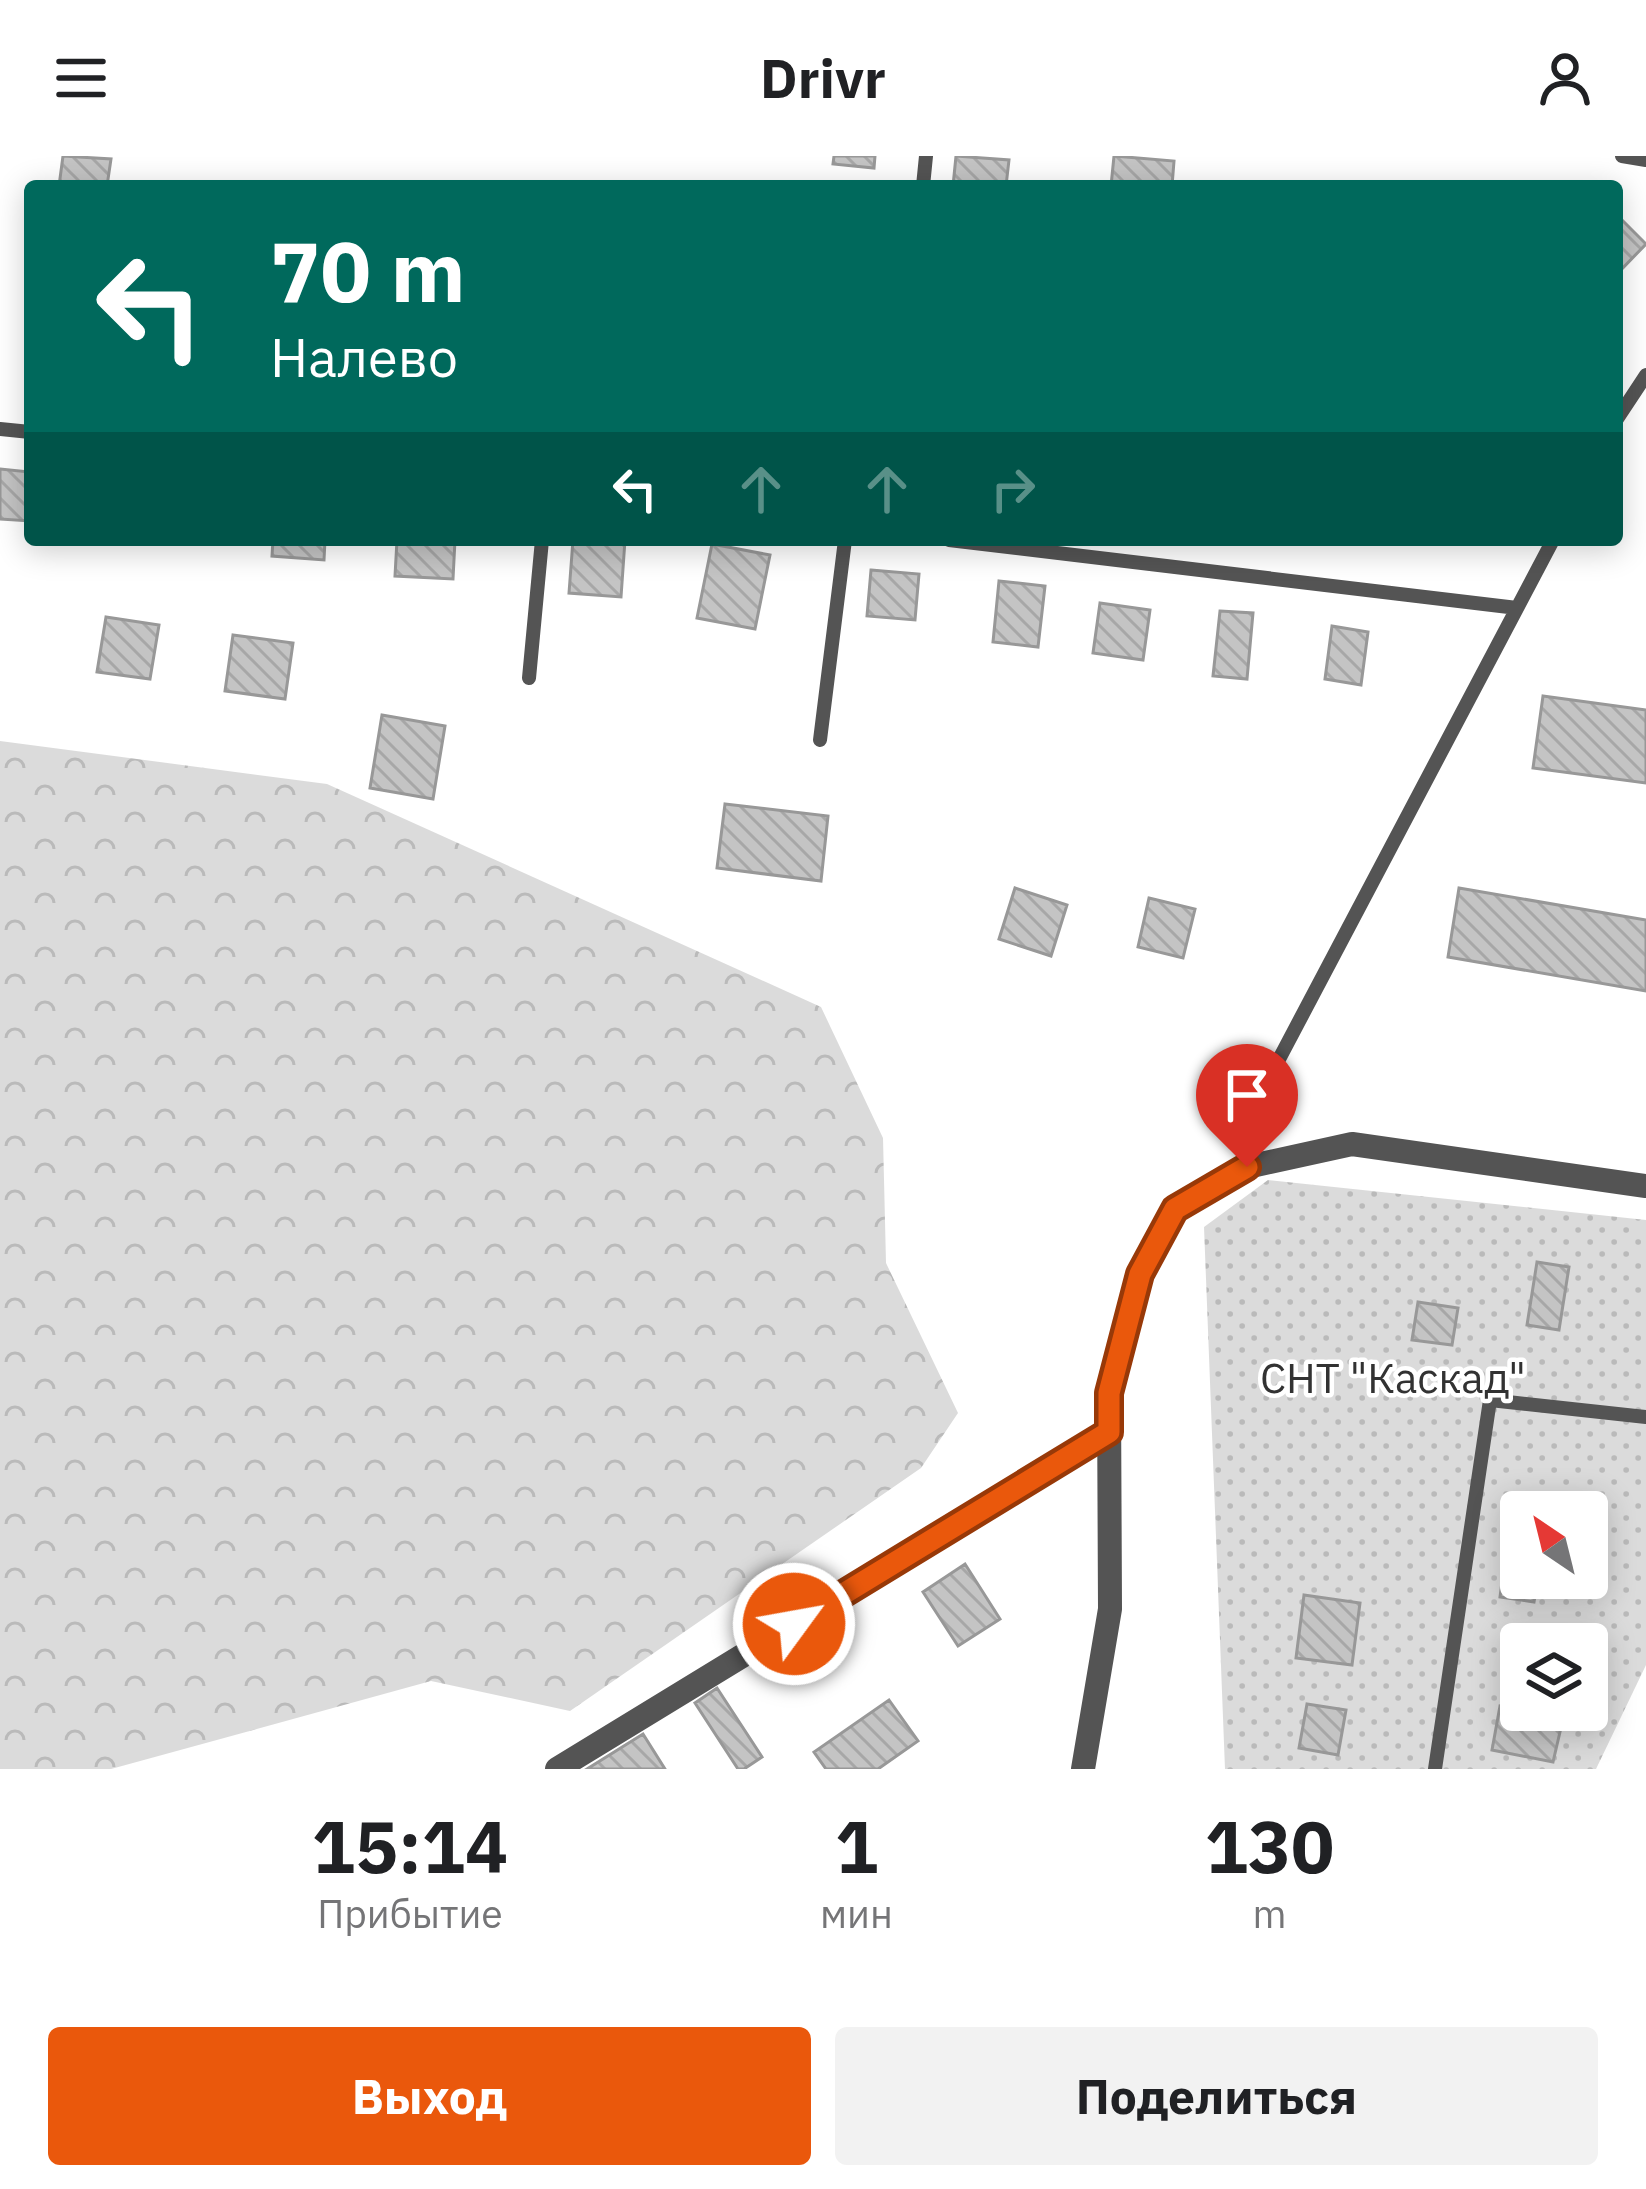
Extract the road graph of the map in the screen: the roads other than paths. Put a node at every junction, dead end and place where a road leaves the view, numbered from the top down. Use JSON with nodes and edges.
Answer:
{"nodes":[{"id":1,"x":1622,"y":156,"type":"edge"},
{"id":2,"x":1646,"y":160,"type":"edge"},
{"id":3,"x":1646,"y":375,"type":"edge"},
{"id":4,"x":1623,"y":410,"type":"edge"},
{"id":5,"x":541,"y":546,"type":"edge"},
{"id":6,"x":844,"y":546,"type":"edge"},
{"id":7,"x":999,"y":546,"type":"edge"},
{"id":8,"x":1550,"y":546,"type":"edge"},
{"id":9,"x":1517,"y":608,"type":"junction"},
{"id":10,"x":529,"y":678,"type":"dead end"},
{"id":11,"x":820,"y":740,"type":"dead end"},
{"id":12,"x":1256,"y":1112,"type":"dead end"},
{"id":13,"x":1646,"y":1186,"type":"edge"},
{"id":14,"x":1646,"y":1417,"type":"edge"},
{"id":15,"x":1109,"y":1432,"type":"junction"},
{"id":16,"x":557,"y":1769,"type":"edge"},
{"id":17,"x":1083,"y":1769,"type":"edge"},
{"id":18,"x":1435,"y":1769,"type":"edge"}],
"edges":[{"from":1,"to":2,"type":"lane"},
{"from":3,"to":4,"type":"lane"},
{"from":5,"to":10,"type":"lane"},
{"from":6,"to":11,"type":"lane"},
{"from":7,"to":9,"type":"lane"},
{"from":8,"to":9,"type":"lane"},
{"from":9,"to":12,"type":"lane"},
{"from":13,"to":15,"type":"street"},
{"from":14,"to":18,"type":"lane"},
{"from":15,"to":16,"type":"street"},
{"from":15,"to":17,"type":"street"}]}
